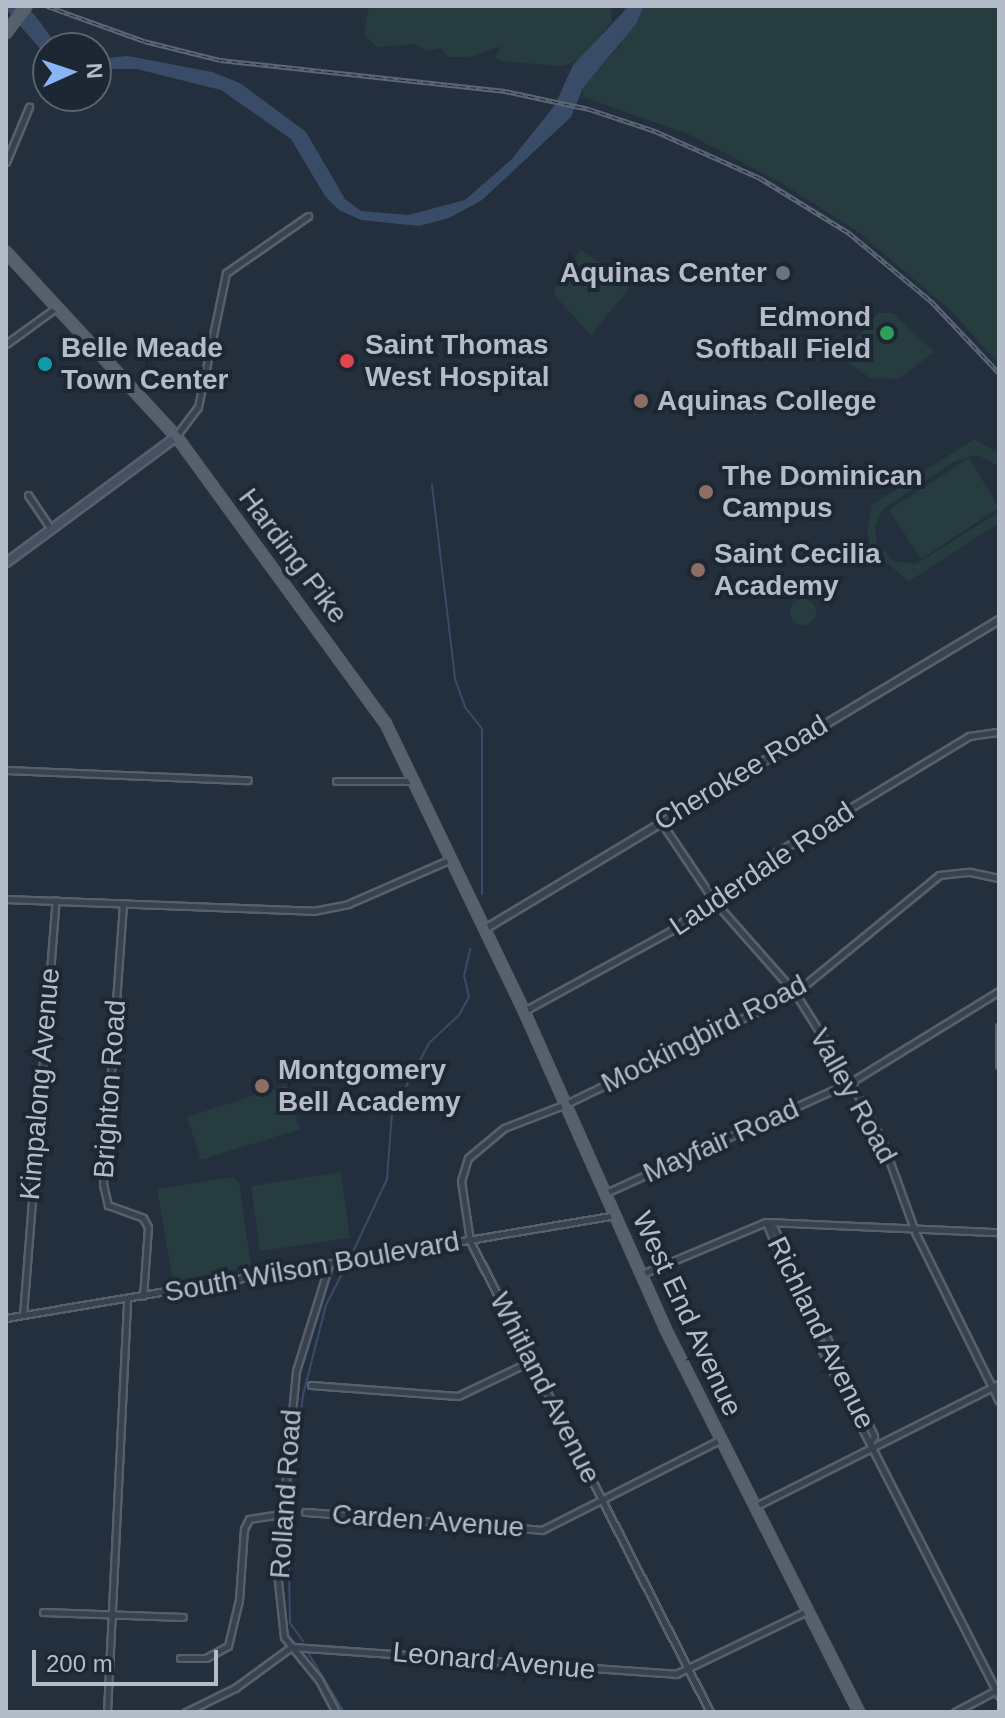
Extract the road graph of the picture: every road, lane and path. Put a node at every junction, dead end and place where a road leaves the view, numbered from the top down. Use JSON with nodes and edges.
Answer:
{"nodes":[{"id":1,"x":26,"y":6,"type":"edge"},
{"id":2,"x":6,"y":33,"type":"edge"},
{"id":3,"x":29,"y":107,"type":"dead end"},
{"id":4,"x":6,"y":162,"type":"edge"},
{"id":5,"x":308,"y":216,"type":"dead end"},
{"id":6,"x":6,"y":252,"type":"edge"},
{"id":7,"x":58,"y":307,"type":"junction"},
{"id":8,"x":6,"y":344,"type":"edge"},
{"id":9,"x":176,"y":436,"type":"junction"},
{"id":10,"x":28,"y":495,"type":"dead end"},
{"id":11,"x":51,"y":529,"type":"junction"},
{"id":12,"x":6,"y":562,"type":"edge"},
{"id":13,"x":999,"y":620,"type":"edge"},
{"id":14,"x":999,"y":732,"type":"edge"},
{"id":15,"x":6,"y":770,"type":"edge"},
{"id":16,"x":248,"y":780,"type":"dead end"},
{"id":17,"x":336,"y":781,"type":"dead end"},
{"id":18,"x":416,"y":781,"type":"junction"},
{"id":19,"x":661,"y":821,"type":"junction"},
{"id":20,"x":452,"y":859,"type":"junction"},
{"id":21,"x":999,"y":878,"type":"edge"},
{"id":22,"x":6,"y":899,"type":"edge"},
{"id":23,"x":56,"y":900,"type":"junction"},
{"id":24,"x":714,"y":901,"type":"junction"},
{"id":25,"x":123,"y":904,"type":"junction"},
{"id":26,"x":485,"y":929,"type":"junction"},
{"id":27,"x":999,"y":991,"type":"edge"},
{"id":28,"x":795,"y":993,"type":"junction"},
{"id":29,"x":524,"y":1011,"type":"junction"},
{"id":30,"x":999,"y":1027,"type":"edge"},
{"id":31,"x":999,"y":1065,"type":"edge"},
{"id":32,"x":851,"y":1082,"type":"junction"},
{"id":33,"x":566,"y":1104,"type":"junction"},
{"id":34,"x":608,"y":1192,"type":"junction"},
{"id":35,"x":617,"y":1215,"type":"junction"},
{"id":36,"x":767,"y":1224,"type":"junction"},
{"id":37,"x":913,"y":1228,"type":"junction"},
{"id":38,"x":999,"y":1232,"type":"edge"},
{"id":39,"x":470,"y":1241,"type":"junction"},
{"id":40,"x":329,"y":1264,"type":"junction"},
{"id":41,"x":642,"y":1274,"type":"junction"},
{"id":42,"x":143,"y":1296,"type":"junction"},
{"id":43,"x":127,"y":1298,"type":"junction"},
{"id":44,"x":23,"y":1315,"type":"junction"},
{"id":45,"x":6,"y":1318,"type":"edge"},
{"id":46,"x":531,"y":1361,"type":"junction"},
{"id":47,"x":311,"y":1385,"type":"dead end"},
{"id":48,"x":996,"y":1386,"type":"edge"},
{"id":49,"x":999,"y":1401,"type":"edge"},
{"id":50,"x":721,"y":1439,"type":"junction"},
{"id":51,"x":873,"y":1444,"type":"junction"},
{"id":52,"x":602,"y":1500,"type":"junction"},
{"id":53,"x":755,"y":1506,"type":"junction"},
{"id":54,"x":305,"y":1512,"type":"dead end"},
{"id":55,"x":281,"y":1514,"type":"junction"},
{"id":56,"x":808,"y":1610,"type":"junction"},
{"id":57,"x":43,"y":1612,"type":"dead end"},
{"id":58,"x":114,"y":1613,"type":"junction"},
{"id":59,"x":183,"y":1617,"type":"dead end"},
{"id":60,"x":291,"y":1647,"type":"junction"},
{"id":61,"x":180,"y":1658,"type":"dead end"},
{"id":62,"x":688,"y":1670,"type":"junction"},
{"id":63,"x":998,"y":1691,"type":"edge"},
{"id":64,"x":107,"y":1712,"type":"edge"},
{"id":65,"x":186,"y":1712,"type":"edge"},
{"id":66,"x":336,"y":1712,"type":"edge"},
{"id":67,"x":710,"y":1712,"type":"edge"},
{"id":68,"x":859,"y":1712,"type":"edge"},
{"id":69,"x":955,"y":1712,"type":"edge"}],
"edges":[{"from":1,"to":2,"type":"main road"},
{"from":3,"to":4,"type":"street"},
{"from":5,"to":9,"type":"street"},
{"from":6,"to":7,"type":"main road","name":"Harding Pike"},
{"from":7,"to":8,"type":"street"},
{"from":7,"to":9,"type":"main road","name":"Harding Pike"},
{"from":9,"to":11,"type":"main road"},
{"from":9,"to":18,"type":"main road","name":"Harding Pike"},
{"from":10,"to":11,"type":"street"},
{"from":11,"to":12,"type":"main road"},
{"from":13,"to":19,"type":"street","name":"Cherokee Road"},
{"from":14,"to":24,"type":"street","name":"Lauderdale Road"},
{"from":15,"to":16,"type":"street"},
{"from":17,"to":18,"type":"street"},
{"from":18,"to":20,"type":"main road","name":"Harding Pike"},
{"from":19,"to":24,"type":"street","name":"Valley Road"},
{"from":19,"to":26,"type":"street","name":"Cherokee Road"},
{"from":20,"to":25,"type":"street"},
{"from":20,"to":26,"type":"main road","name":"Harding Pike"},
{"from":21,"to":28,"type":"street","name":"Mockingbird Road"},
{"from":22,"to":23,"type":"street"},
{"from":23,"to":25,"type":"street"},
{"from":23,"to":44,"type":"street","name":"Kimpalong Avenue"},
{"from":24,"to":28,"type":"street","name":"Valley Road"},
{"from":24,"to":29,"type":"street","name":"Lauderdale Road"},
{"from":25,"to":42,"type":"street","name":"Brighton Road"},
{"from":26,"to":29,"type":"main road","name":"West End Avenue"},
{"from":27,"to":32,"type":"street","name":"Mayfair Road"},
{"from":28,"to":32,"type":"street","name":"Valley Road"},
{"from":28,"to":33,"type":"street","name":"Mockingbird Road"},
{"from":29,"to":33,"type":"main road","name":"West End Avenue"},
{"from":30,"to":31,"type":"street"},
{"from":32,"to":34,"type":"street","name":"Mayfair Road"},
{"from":32,"to":37,"type":"street","name":"Valley Road"},
{"from":33,"to":34,"type":"main road","name":"West End Avenue"},
{"from":33,"to":39,"type":"street","name":"Whitland Avenue"},
{"from":34,"to":35,"type":"main road","name":"West End Avenue"},
{"from":35,"to":39,"type":"street","name":"South Wilson Boulevard"},
{"from":35,"to":41,"type":"main road","name":"West End Avenue"},
{"from":36,"to":37,"type":"street"},
{"from":36,"to":41,"type":"street"},
{"from":36,"to":51,"type":"street","name":"Richland Avenue"},
{"from":37,"to":38,"type":"street"},
{"from":37,"to":48,"type":"street","name":"Valley Road"},
{"from":39,"to":40,"type":"street","name":"South Wilson Boulevard"},
{"from":39,"to":46,"type":"street","name":"Whitland Avenue"},
{"from":40,"to":42,"type":"street","name":"South Wilson Boulevard"},
{"from":40,"to":55,"type":"street","name":"Rolland Road"},
{"from":41,"to":50,"type":"main road","name":"West End Avenue"},
{"from":42,"to":43,"type":"street","name":"South Wilson Boulevard"},
{"from":43,"to":44,"type":"street","name":"South Wilson Boulevard"},
{"from":43,"to":58,"type":"street"},
{"from":44,"to":45,"type":"street","name":"South Wilson Boulevard"},
{"from":46,"to":47,"type":"street"},
{"from":46,"to":52,"type":"street","name":"Whitland Avenue"},
{"from":48,"to":49,"type":"street","name":"Valley Road"},
{"from":48,"to":51,"type":"street"},
{"from":50,"to":52,"type":"street","name":"Carden Avenue"},
{"from":50,"to":53,"type":"main road","name":"West End Avenue"},
{"from":51,"to":53,"type":"street"},
{"from":51,"to":63,"type":"street","name":"Richland Avenue"},
{"from":52,"to":54,"type":"street","name":"Carden Avenue"},
{"from":52,"to":62,"type":"street","name":"Whitland Avenue"},
{"from":53,"to":56,"type":"main road","name":"West End Avenue"},
{"from":55,"to":60,"type":"street","name":"Rolland Road"},
{"from":55,"to":61,"type":"street"},
{"from":56,"to":62,"type":"street","name":"Leonard Avenue"},
{"from":56,"to":68,"type":"main road","name":"West End Avenue"},
{"from":57,"to":58,"type":"street"},
{"from":58,"to":59,"type":"street"},
{"from":58,"to":64,"type":"street"},
{"from":60,"to":62,"type":"street","name":"Leonard Avenue"},
{"from":60,"to":65,"type":"street"},
{"from":60,"to":66,"type":"street","name":"Rolland Road"},
{"from":62,"to":67,"type":"street","name":"Whitland Avenue"},
{"from":63,"to":69,"type":"street"}]}
